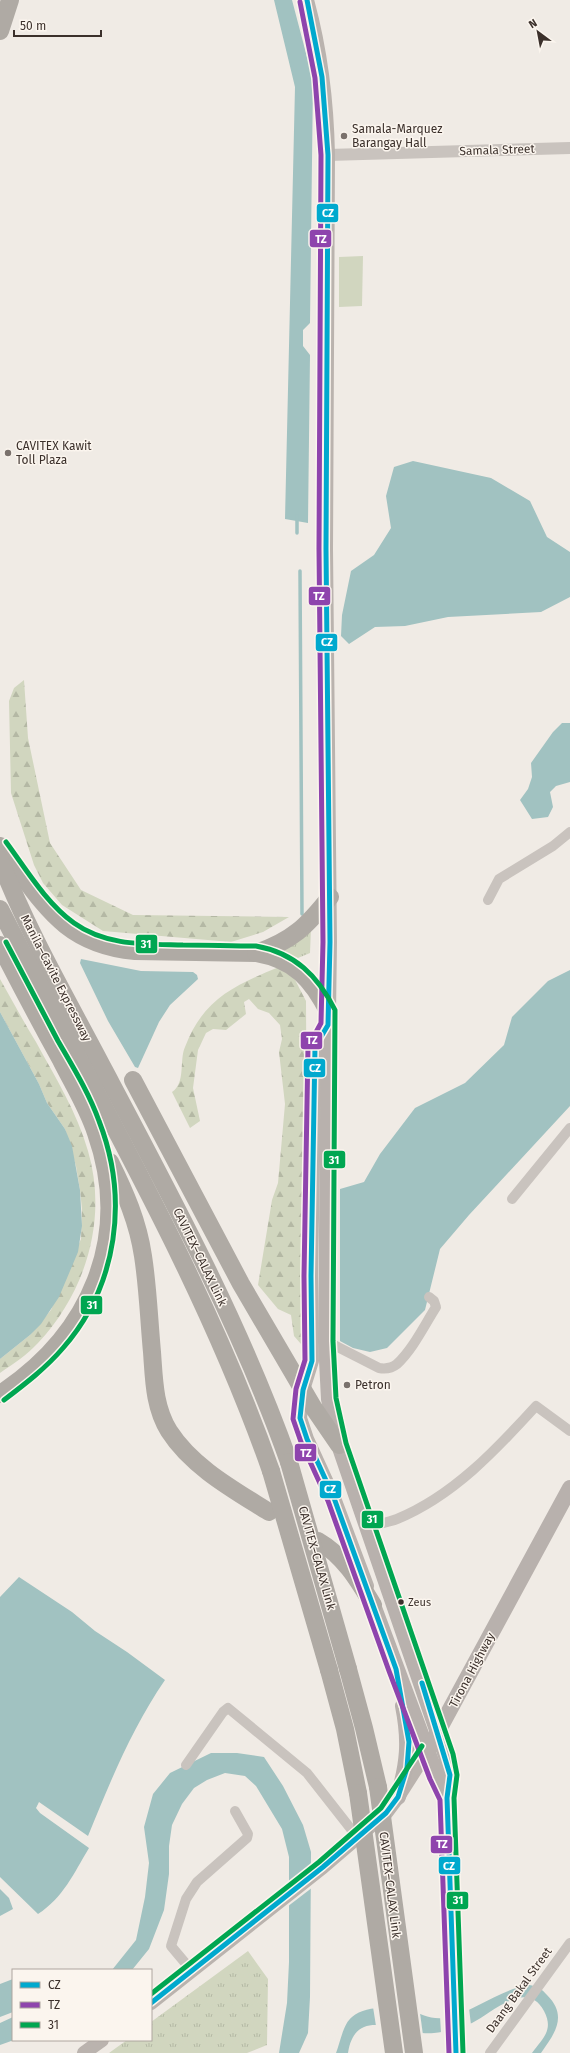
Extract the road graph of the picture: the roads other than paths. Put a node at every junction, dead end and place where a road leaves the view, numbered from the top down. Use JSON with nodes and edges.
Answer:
{"nodes":[{"id":1,"x":10,"y":0,"type":"edge"},
{"id":2,"x":307,"y":0,"type":"edge"},
{"id":3,"x":0,"y":31,"type":"edge"},
{"id":4,"x":570,"y":148,"type":"edge"},
{"id":5,"x":328,"y":155,"type":"junction"},
{"id":6,"x":570,"y":832,"type":"edge"},
{"id":7,"x":0,"y":846,"type":"edge"},
{"id":8,"x":0,"y":860,"type":"edge"},
{"id":9,"x":330,"y":897,"type":"junction"},
{"id":10,"x":488,"y":900,"type":"dead end"},
{"id":11,"x":0,"y":909,"type":"edge"},
{"id":12,"x":0,"y":945,"type":"edge"},
{"id":13,"x":256,"y":953,"type":"junction"},
{"id":14,"x":328,"y":1019,"type":"junction"},
{"id":15,"x":133,"y":1080,"type":"dead end"},
{"id":16,"x":110,"y":1098,"type":"junction"},
{"id":17,"x":570,"y":1128,"type":"edge"},
{"id":18,"x":96,"y":1132,"type":"junction"},
{"id":19,"x":512,"y":1198,"type":"dead end"},
{"id":20,"x":429,"y":1297,"type":"dead end"},
{"id":21,"x":326,"y":1341,"type":"junction"},
{"id":22,"x":303,"y":1390,"type":"junction"},
{"id":23,"x":0,"y":1394,"type":"edge"},
{"id":24,"x":570,"y":1431,"type":"edge"},
{"id":25,"x":339,"y":1445,"type":"junction"},
{"id":26,"x":570,"y":1488,"type":"edge"},
{"id":27,"x":269,"y":1512,"type":"dead end"},
{"id":28,"x":367,"y":1526,"type":"junction"},
{"id":29,"x":318,"y":1541,"type":"dead end"},
{"id":30,"x":373,"y":1605,"type":"junction"},
{"id":31,"x":396,"y":1669,"type":"junction"},
{"id":32,"x":439,"y":1733,"type":"junction"},
{"id":33,"x":428,"y":1750,"type":"junction"},
{"id":34,"x":186,"y":1765,"type":"dead end"},
{"id":35,"x":398,"y":1797,"type":"junction"},
{"id":36,"x":447,"y":1798,"type":"junction"},
{"id":37,"x":235,"y":1811,"type":"dead end"},
{"id":38,"x":358,"y":1838,"type":"junction"},
{"id":39,"x":570,"y":1943,"type":"edge"},
{"id":40,"x":192,"y":1971,"type":"junction"},
{"id":41,"x":152,"y":2002,"type":"edge"},
{"id":42,"x":101,"y":2041,"type":"edge"},
{"id":43,"x":84,"y":2053,"type":"edge"},
{"id":44,"x":394,"y":2053,"type":"edge"},
{"id":45,"x":414,"y":2053,"type":"edge"},
{"id":46,"x":456,"y":2053,"type":"edge"},
{"id":47,"x":490,"y":2053,"type":"edge"}],
"edges":[{"from":1,"to":3,"type":"highway"},
{"from":2,"to":5,"type":"main road"},
{"from":4,"to":5,"type":"street","name":"Samala Street"},
{"from":5,"to":9,"type":"main road"},
{"from":6,"to":10,"type":"street"},
{"from":7,"to":13,"type":"highway"},
{"from":8,"to":16,"type":"highway","name":"Manila–Cavite Expressway"},
{"from":9,"to":13,"type":"highway"},
{"from":9,"to":14,"type":"main road"},
{"from":11,"to":16,"type":"highway","name":"Manila–Cavite Expressway"},
{"from":12,"to":18,"type":"highway"},
{"from":13,"to":14,"type":"highway"},
{"from":14,"to":21,"type":"main road"},
{"from":14,"to":22,"type":"main road"},
{"from":15,"to":22,"type":"highway"},
{"from":16,"to":44,"type":"highway","name":"CAVITEX–CALAX Link","bridge":true},
{"from":16,"to":45,"type":"highway","name":"CAVITEX–CALAX Link","bridge":true},
{"from":17,"to":19,"type":"street"},
{"from":18,"to":23,"type":"highway"},
{"from":18,"to":27,"type":"highway"},
{"from":20,"to":21,"type":"street"},
{"from":21,"to":25,"type":"main road"},
{"from":22,"to":25,"type":"highway"},
{"from":22,"to":30,"type":"main road"},
{"from":24,"to":28,"type":"street"},
{"from":25,"to":28,"type":"main road"},
{"from":26,"to":32,"type":"main road","name":"Tirona Highway"},
{"from":28,"to":32,"type":"main road"},
{"from":29,"to":30,"type":"highway"},
{"from":30,"to":31,"type":"main road"},
{"from":31,"to":33,"type":"main road"},
{"from":31,"to":35,"type":"main road"},
{"from":32,"to":33,"type":"main road","name":"Tirona Highway"},
{"from":32,"to":36,"type":"main road"},
{"from":33,"to":35,"type":"main road","name":"Tirona Highway"},
{"from":33,"to":36,"type":"main road"},
{"from":34,"to":38,"type":"street"},
{"from":35,"to":38,"type":"main road","name":"Tirona Highway"},
{"from":36,"to":46,"type":"main road"},
{"from":37,"to":40,"type":"street"},
{"from":38,"to":40,"type":"main road","name":"Tirona Highway"},
{"from":39,"to":47,"type":"street","name":"Daang Bakal Street"},
{"from":40,"to":41,"type":"main road","name":"Tirona Highway"},
{"from":42,"to":43,"type":"main road"}]}
